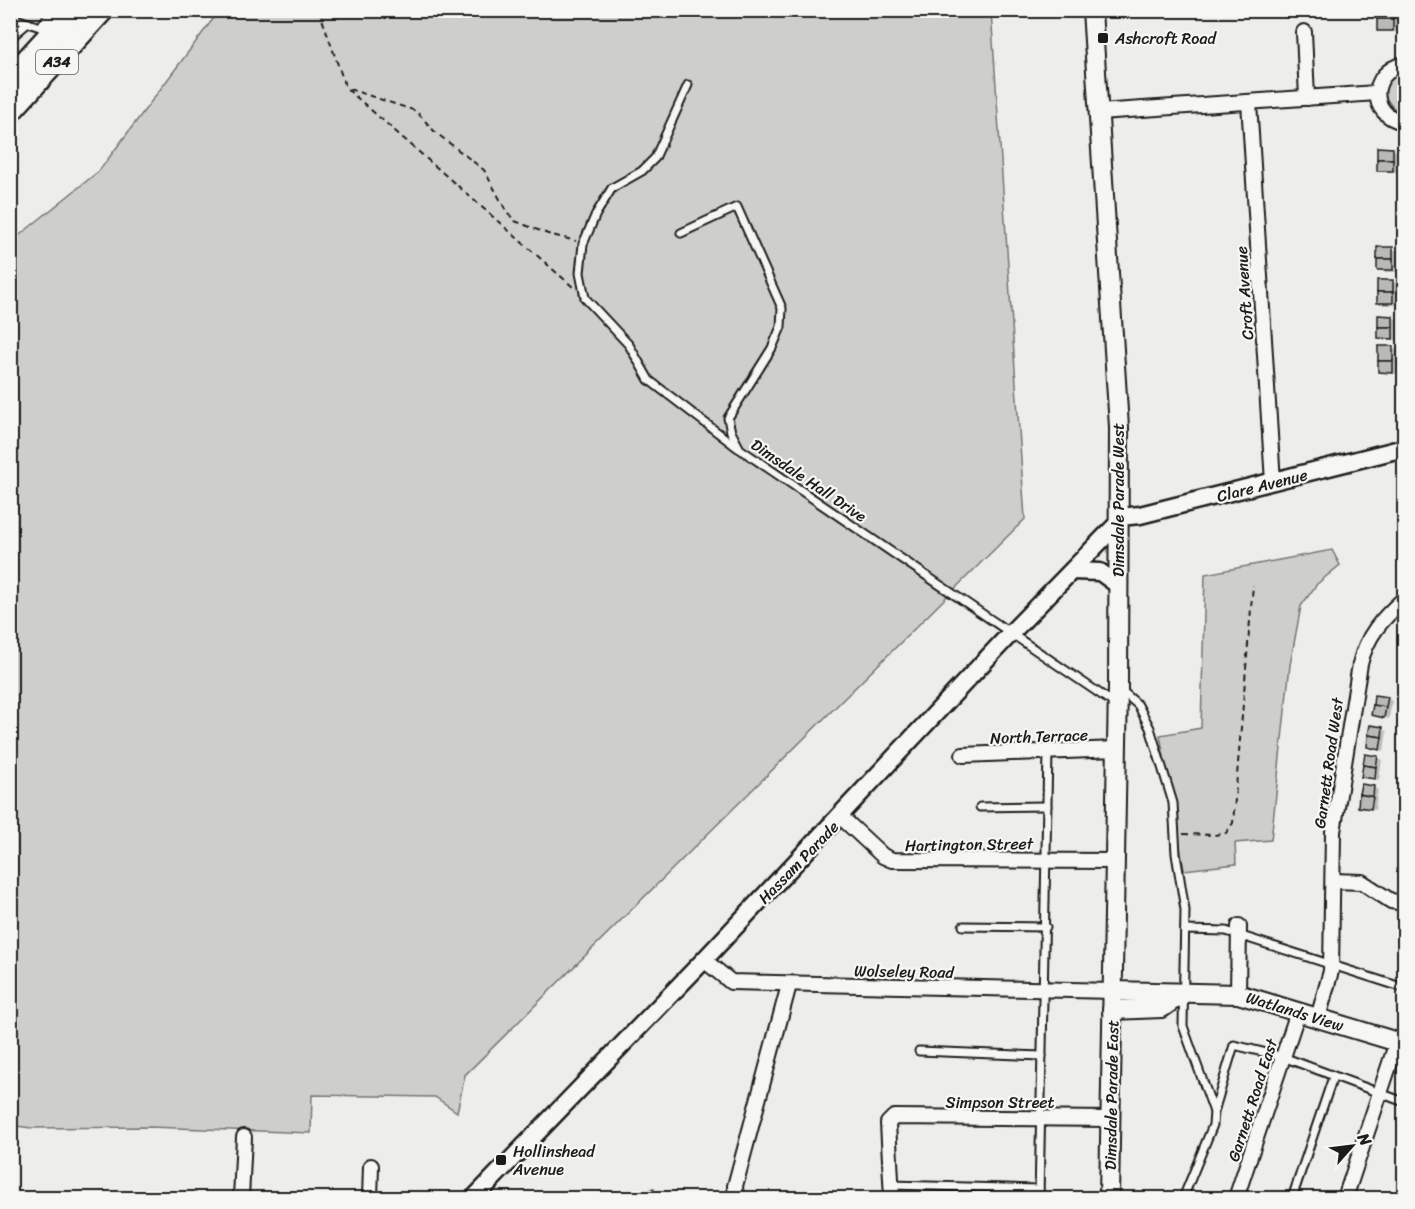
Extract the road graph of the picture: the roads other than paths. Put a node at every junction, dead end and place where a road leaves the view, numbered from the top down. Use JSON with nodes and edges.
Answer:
{"nodes":[{"id":1,"x":53,"y":10,"type":"edge"},
{"id":2,"x":73,"y":10,"type":"edge"},
{"id":3,"x":102,"y":10,"type":"edge"},
{"id":4,"x":1092,"y":10,"type":"edge"},
{"id":5,"x":10,"y":17,"type":"edge"},
{"id":6,"x":28,"y":23,"type":"junction"},
{"id":7,"x":1304,"y":32,"type":"dead end"},
{"id":8,"x":53,"y":37,"type":"junction"},
{"id":9,"x":10,"y":38,"type":"edge"},
{"id":10,"x":1404,"y":64,"type":"edge"},
{"id":11,"x":10,"y":79,"type":"edge"},
{"id":12,"x":688,"y":85,"type":"dead end"},
{"id":13,"x":1377,"y":93,"type":"junction"},
{"id":14,"x":1307,"y":98,"type":"junction"},
{"id":15,"x":1249,"y":102,"type":"junction"},
{"id":16,"x":10,"y":111,"type":"edge"},
{"id":17,"x":1099,"y":111,"type":"junction"},
{"id":18,"x":1404,"y":122,"type":"edge"},
{"id":19,"x":681,"y":233,"type":"dead end"},
{"id":20,"x":1404,"y":448,"type":"edge"},
{"id":21,"x":740,"y":449,"type":"junction"},
{"id":22,"x":1273,"y":482,"type":"junction"},
{"id":23,"x":1119,"y":520,"type":"junction"},
{"id":24,"x":1072,"y":571,"type":"junction"},
{"id":25,"x":1118,"y":585,"type":"junction"},
{"id":26,"x":1404,"y":599,"type":"edge"},
{"id":27,"x":1010,"y":633,"type":"junction"},
{"id":28,"x":1118,"y":696,"type":"junction"},
{"id":29,"x":1117,"y":749,"type":"junction"},
{"id":30,"x":1048,"y":752,"type":"junction"},
{"id":31,"x":963,"y":755,"type":"dead end"},
{"id":32,"x":1047,"y":806,"type":"junction"},
{"id":33,"x":980,"y":807,"type":"dead end"},
{"id":34,"x":841,"y":817,"type":"junction"},
{"id":35,"x":1046,"y":859,"type":"junction"},
{"id":36,"x":1114,"y":861,"type":"junction"},
{"id":37,"x":1333,"y":881,"type":"junction"},
{"id":38,"x":1404,"y":903,"type":"edge"},
{"id":39,"x":963,"y":926,"type":"dead end"},
{"id":40,"x":1046,"y":927,"type":"junction"},
{"id":41,"x":1185,"y":930,"type":"junction"},
{"id":42,"x":1239,"y":930,"type":"junction"},
{"id":43,"x":704,"y":960,"type":"junction"},
{"id":44,"x":1332,"y":964,"type":"junction"},
{"id":45,"x":789,"y":985,"type":"junction"},
{"id":46,"x":1404,"y":988,"type":"edge"},
{"id":47,"x":1042,"y":990,"type":"junction"},
{"id":48,"x":1112,"y":991,"type":"junction"},
{"id":49,"x":1183,"y":993,"type":"junction"},
{"id":50,"x":1238,"y":994,"type":"junction"},
{"id":51,"x":1112,"y":1010,"type":"junction"},
{"id":52,"x":1298,"y":1012,"type":"junction"},
{"id":53,"x":1318,"y":1018,"type":"junction"},
{"id":54,"x":1401,"y":1043,"type":"edge"},
{"id":55,"x":919,"y":1051,"type":"dead end"},
{"id":56,"x":1042,"y":1056,"type":"junction"},
{"id":57,"x":1283,"y":1057,"type":"junction"},
{"id":58,"x":1333,"y":1077,"type":"junction"},
{"id":59,"x":1380,"y":1092,"type":"junction"},
{"id":60,"x":1404,"y":1102,"type":"edge"},
{"id":61,"x":1214,"y":1112,"type":"junction"},
{"id":62,"x":1040,"y":1118,"type":"junction"},
{"id":63,"x":1110,"y":1119,"type":"junction"},
{"id":64,"x":244,"y":1137,"type":"dead end"},
{"id":65,"x":371,"y":1166,"type":"dead end"},
{"id":66,"x":1040,"y":1189,"type":"junction"},
{"id":67,"x":892,"y":1192,"type":"edge"},
{"id":68,"x":241,"y":1198,"type":"edge"},
{"id":69,"x":370,"y":1198,"type":"edge"},
{"id":70,"x":474,"y":1198,"type":"edge"},
{"id":71,"x":736,"y":1198,"type":"edge"},
{"id":72,"x":1039,"y":1198,"type":"edge"},
{"id":73,"x":1109,"y":1198,"type":"edge"},
{"id":74,"x":1183,"y":1198,"type":"edge"},
{"id":75,"x":1236,"y":1198,"type":"edge"},
{"id":76,"x":1292,"y":1198,"type":"edge"},
{"id":77,"x":1345,"y":1198,"type":"edge"}],
"edges":[{"from":1,"to":8,"type":"lane"},
{"from":2,"to":8,"type":"highway","number":"A34"},
{"from":3,"to":8,"type":"highway","number":"A34"},
{"from":4,"to":17,"type":"main road","name":"Dimsdale Parade West"},
{"from":5,"to":6,"type":"lane"},
{"from":6,"to":8,"type":"lane"},
{"from":6,"to":9,"type":"lane"},
{"from":7,"to":14,"type":"street"},
{"from":8,"to":11,"type":"highway","number":"A34"},
{"from":8,"to":16,"type":"highway","number":"A34"},
{"from":10,"to":13,"type":"street"},
{"from":12,"to":21,"type":"lane"},
{"from":13,"to":14,"type":"street"},
{"from":13,"to":18,"type":"street"},
{"from":14,"to":15,"type":"street"},
{"from":15,"to":17,"type":"street"},
{"from":15,"to":22,"type":"street","name":"Croft Avenue"},
{"from":17,"to":23,"type":"main road","name":"Dimsdale Parade West"},
{"from":19,"to":21,"type":"lane","name":"Dimsdale Hall Drive"},
{"from":20,"to":22,"type":"street","name":"Clare Avenue"},
{"from":21,"to":27,"type":"lane","name":"Dimsdale Hall Drive"},
{"from":22,"to":23,"type":"street","name":"Clare Avenue"},
{"from":23,"to":24,"type":"street","name":"Hassam Parade"},
{"from":23,"to":25,"type":"main road","name":"Dimsdale Parade West"},
{"from":24,"to":25,"type":"street"},
{"from":24,"to":27,"type":"street","name":"Hassam Parade"},
{"from":25,"to":28,"type":"main road","name":"Dimsdale Parade West"},
{"from":26,"to":37,"type":"street","name":"Garnett Road West"},
{"from":27,"to":28,"type":"lane","name":"Dimsdale Hall Drive"},
{"from":27,"to":34,"type":"street","name":"Hassam Parade"},
{"from":28,"to":29,"type":"main road","name":"Dimsdale Parade West"},
{"from":28,"to":41,"type":"lane","name":"Dimsdale Hall Drive"},
{"from":29,"to":30,"type":"street","name":"North Terrace"},
{"from":29,"to":36,"type":"main road","name":"Dimsdale Parade West"},
{"from":30,"to":31,"type":"street","name":"North Terrace"},
{"from":30,"to":32,"type":"lane"},
{"from":32,"to":33,"type":"lane"},
{"from":32,"to":35,"type":"lane"},
{"from":34,"to":35,"type":"street","name":"Hartington Street"},
{"from":34,"to":43,"type":"street","name":"Hassam Parade"},
{"from":35,"to":36,"type":"street","name":"Hartington Street"},
{"from":35,"to":40,"type":"lane"},
{"from":36,"to":48,"type":"main road","name":"Dimsdale Parade West"},
{"from":37,"to":38,"type":"street"},
{"from":37,"to":44,"type":"street","name":"Garnett Road West"},
{"from":39,"to":40,"type":"lane"},
{"from":40,"to":47,"type":"lane"},
{"from":41,"to":42,"type":"lane"},
{"from":41,"to":49,"type":"lane","name":"Dimsdale Hall Drive"},
{"from":42,"to":44,"type":"lane"},
{"from":42,"to":50,"type":"street"},
{"from":43,"to":45,"type":"street","name":"Wolseley Road"},
{"from":43,"to":70,"type":"street","name":"Hassam Parade"},
{"from":44,"to":46,"type":"lane"},
{"from":44,"to":53,"type":"street","name":"Garnett Road West"},
{"from":45,"to":47,"type":"street","name":"Wolseley Road"},
{"from":45,"to":71,"type":"street"},
{"from":47,"to":48,"type":"street","name":"Wolseley Road"},
{"from":47,"to":56,"type":"lane"},
{"from":48,"to":49,"type":"main road","name":"Watlands View"},
{"from":48,"to":51,"type":"main road","name":"Dimsdale Parade East"},
{"from":49,"to":50,"type":"main road","name":"Watlands View"},
{"from":49,"to":51,"type":"main road"},
{"from":49,"to":61,"type":"lane","name":"Dimsdale Hall Drive"},
{"from":50,"to":52,"type":"main road","name":"Watlands View"},
{"from":51,"to":63,"type":"main road","name":"Dimsdale Parade East"},
{"from":52,"to":53,"type":"main road","name":"Watlands View"},
{"from":52,"to":57,"type":"street","name":"Garnett Road East"},
{"from":53,"to":54,"type":"main road","name":"Watlands View"},
{"from":54,"to":59,"type":"street"},
{"from":55,"to":56,"type":"lane"},
{"from":56,"to":62,"type":"lane"},
{"from":57,"to":58,"type":"lane"},
{"from":57,"to":61,"type":"lane"},
{"from":57,"to":75,"type":"street","name":"Garnett Road East"},
{"from":58,"to":59,"type":"lane"},
{"from":58,"to":76,"type":"lane"},
{"from":59,"to":60,"type":"lane"},
{"from":59,"to":77,"type":"street"},
{"from":61,"to":74,"type":"lane"},
{"from":62,"to":63,"type":"street","name":"Simpson Street"},
{"from":62,"to":66,"type":"lane"},
{"from":62,"to":67,"type":"street","name":"Simpson Street"},
{"from":63,"to":73,"type":"main road","name":"Dimsdale Parade East"},
{"from":64,"to":68,"type":"street"},
{"from":65,"to":69,"type":"street"},
{"from":66,"to":67,"type":"lane"},
{"from":66,"to":72,"type":"lane"}]}
